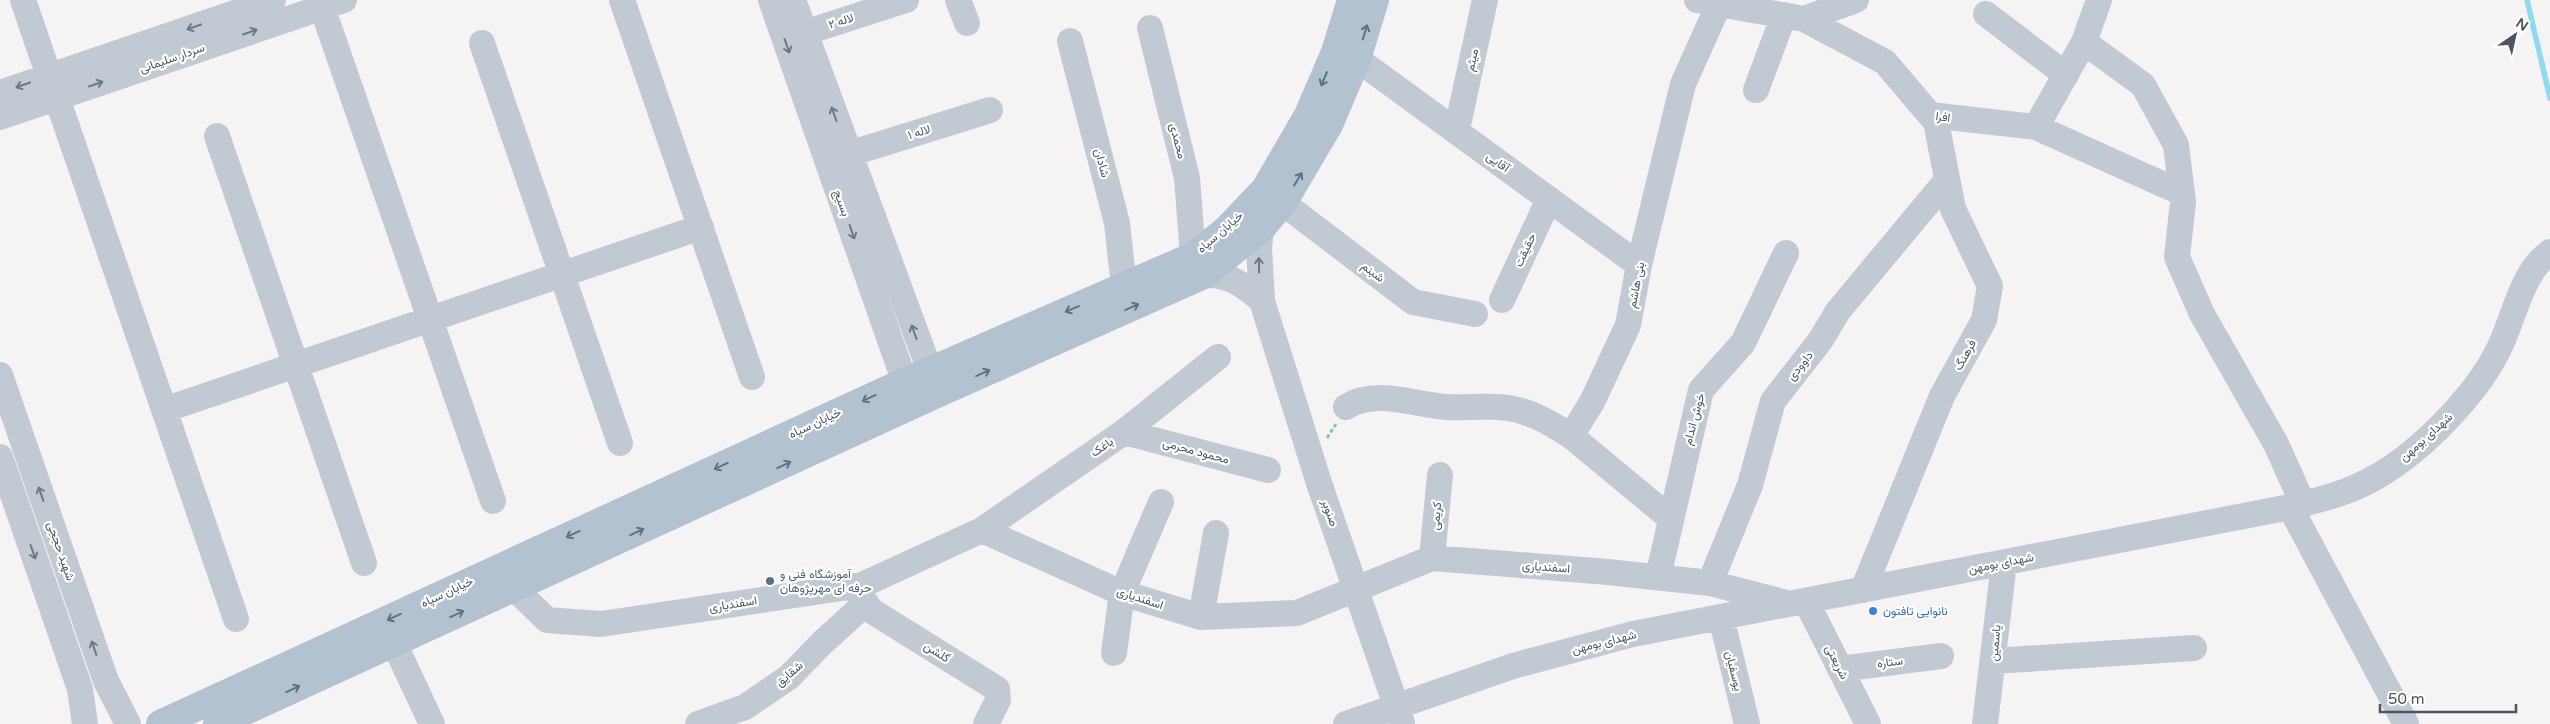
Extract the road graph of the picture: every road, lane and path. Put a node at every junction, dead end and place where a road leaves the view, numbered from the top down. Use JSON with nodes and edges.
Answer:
{"nodes":[{"id":1,"x":23,"y":0,"type":"edge"},
{"id":2,"x":273,"y":0,"type":"edge"},
{"id":3,"x":622,"y":0,"type":"edge"},
{"id":4,"x":771,"y":0,"type":"edge"},
{"id":5,"x":792,"y":0,"type":"edge"},
{"id":6,"x":906,"y":0,"type":"edge"},
{"id":7,"x":1351,"y":0,"type":"edge"},
{"id":8,"x":1375,"y":0,"type":"edge"},
{"id":9,"x":1485,"y":0,"type":"edge"},
{"id":10,"x":1856,"y":0,"type":"edge"},
{"id":11,"x":2099,"y":0,"type":"edge"},
{"id":12,"x":1708,"y":2,"type":"edge"},
{"id":13,"x":333,"y":4,"type":"edge"},
{"id":14,"x":1810,"y":11,"type":"edge"},
{"id":15,"x":1986,"y":14,"type":"dead end"},
{"id":16,"x":1150,"y":28,"type":"dead end"},
{"id":17,"x":804,"y":33,"type":"junction"},
{"id":18,"x":1070,"y":41,"type":"dead end"},
{"id":19,"x":2084,"y":42,"type":"junction"},
{"id":20,"x":482,"y":43,"type":"dead end"},
{"id":21,"x":1357,"y":59,"type":"junction"},
{"id":22,"x":2066,"y":75,"type":"junction"},
{"id":23,"x":53,"y":87,"type":"junction"},
{"id":24,"x":1756,"y":90,"type":"dead end"},
{"id":25,"x":0,"y":93,"type":"edge"},
{"id":26,"x":990,"y":110,"type":"dead end"},
{"id":27,"x":1930,"y":115,"type":"junction"},
{"id":28,"x":0,"y":117,"type":"edge"},
{"id":29,"x":1459,"y":120,"type":"dead end"},
{"id":30,"x":2036,"y":127,"type":"junction"},
{"id":31,"x":217,"y":136,"type":"dead end"},
{"id":32,"x":849,"y":154,"type":"junction"},
{"id":33,"x":1947,"y":180,"type":"junction"},
{"id":34,"x":2182,"y":192,"type":"junction"},
{"id":35,"x":1549,"y":199,"type":"junction"},
{"id":36,"x":1283,"y":203,"type":"junction"},
{"id":37,"x":701,"y":227,"type":"junction"},
{"id":38,"x":1261,"y":229,"type":"junction"},
{"id":39,"x":2550,"y":252,"type":"edge"},
{"id":40,"x":1786,"y":253,"type":"dead end"},
{"id":41,"x":1198,"y":265,"type":"junction"},
{"id":42,"x":1639,"y":265,"type":"junction"},
{"id":43,"x":562,"y":274,"type":"junction"},
{"id":44,"x":1124,"y":287,"type":"junction"},
{"id":45,"x":1502,"y":300,"type":"dead end"},
{"id":46,"x":1262,"y":302,"type":"junction"},
{"id":47,"x":1475,"y":314,"type":"dead end"},
{"id":48,"x":430,"y":319,"type":"junction"},
{"id":49,"x":1218,"y":357,"type":"dead end"},
{"id":50,"x":296,"y":365,"type":"junction"},
{"id":51,"x":0,"y":375,"type":"edge"},
{"id":52,"x":752,"y":377,"type":"dead end"},
{"id":53,"x":934,"y":382,"type":"junction"},
{"id":54,"x":909,"y":394,"type":"junction"},
{"id":55,"x":1346,"y":407,"type":"joint"},
{"id":56,"x":164,"y":410,"type":"junction"},
{"id":57,"x":1124,"y":432,"type":"junction"},
{"id":58,"x":1571,"y":436,"type":"junction"},
{"id":59,"x":620,"y":443,"type":"dead end"},
{"id":60,"x":0,"y":457,"type":"edge"},
{"id":61,"x":1312,"y":462,"type":"junction"},
{"id":62,"x":1268,"y":470,"type":"dead end"},
{"id":63,"x":1440,"y":475,"type":"dead end"},
{"id":64,"x":492,"y":501,"type":"dead end"},
{"id":65,"x":1161,"y":502,"type":"dead end"},
{"id":66,"x":2296,"y":506,"type":"junction"},
{"id":67,"x":1670,"y":518,"type":"junction"},
{"id":68,"x":982,"y":530,"type":"junction"},
{"id":69,"x":1216,"y":532,"type":"dead end"},
{"id":70,"x":1432,"y":558,"type":"junction"},
{"id":71,"x":364,"y":563,"type":"dead end"},
{"id":72,"x":2004,"y":563,"type":"junction"},
{"id":73,"x":1658,"y":577,"type":"junction"},
{"id":74,"x":1710,"y":583,"type":"junction"},
{"id":75,"x":514,"y":588,"type":"junction"},
{"id":76,"x":1356,"y":590,"type":"junction"},
{"id":77,"x":1863,"y":590,"type":"junction"},
{"id":78,"x":1122,"y":594,"type":"junction"},
{"id":79,"x":859,"y":595,"type":"junction"},
{"id":80,"x":1798,"y":602,"type":"junction"},
{"id":81,"x":1201,"y":617,"type":"junction"},
{"id":82,"x":1721,"y":617,"type":"junction"},
{"id":83,"x":236,"y":619,"type":"dead end"},
{"id":84,"x":394,"y":643,"type":"junction"},
{"id":85,"x":2194,"y":648,"type":"dead end"},
{"id":86,"x":1114,"y":653,"type":"dead end"},
{"id":87,"x":1941,"y":656,"type":"dead end"},
{"id":88,"x":1994,"y":660,"type":"junction"},
{"id":89,"x":1840,"y":669,"type":"junction"},
{"id":90,"x":106,"y":681,"type":"junction"},
{"id":91,"x":80,"y":689,"type":"junction"},
{"id":92,"x":257,"y":714,"type":"edge"},
{"id":93,"x":1399,"y":716,"type":"edge"},
{"id":94,"x":85,"y":724,"type":"edge"},
{"id":95,"x":128,"y":724,"type":"edge"},
{"id":96,"x":160,"y":724,"type":"edge"},
{"id":97,"x":217,"y":724,"type":"edge"},
{"id":98,"x":432,"y":724,"type":"edge"},
{"id":99,"x":698,"y":724,"type":"edge"},
{"id":100,"x":986,"y":724,"type":"edge"},
{"id":101,"x":1346,"y":724,"type":"edge"},
{"id":102,"x":1747,"y":724,"type":"edge"},
{"id":103,"x":1868,"y":724,"type":"edge"},
{"id":104,"x":1985,"y":724,"type":"edge"},
{"id":105,"x":2406,"y":724,"type":"edge"}],
"edges":[{"from":1,"to":23,"type":"street"},
{"from":2,"to":23,"type":"street","name":"سردار سلیمانی","one_way":true},
{"from":3,"to":37,"type":"street"},
{"from":4,"to":54,"type":"street","name":"بسیج","one_way":true},
{"from":5,"to":17,"type":"street","name":"بسیج"},
{"from":6,"to":17,"type":"street","name":"لاله ۲"},
{"from":7,"to":41,"type":"main road","name":"خیابان سپاه","one_way":true},
{"from":21,"to":8,"type":"main road","name":"خیابان سپاه","one_way":true},
{"from":9,"to":29,"type":"street","name":"میثم"},
{"from":10,"to":14,"type":"street"},
{"from":11,"to":19,"type":"street"},
{"from":12,"to":14,"type":"street","name":"افرا"},
{"from":12,"to":42,"type":"street","name":"بنی هاشم"},
{"from":23,"to":13,"type":"street","name":"سردار سلیمانی","one_way":true},
{"from":13,"to":48,"type":"street"},
{"from":14,"to":24,"type":"street"},
{"from":14,"to":27,"type":"street","name":"افرا"},
{"from":15,"to":22,"type":"street"},
{"from":16,"to":41,"type":"street","name":"محمدی"},
{"from":32,"to":17,"type":"street","name":"بسیج","one_way":true},
{"from":18,"to":44,"type":"street","name":"شادان"},
{"from":19,"to":22,"type":"street"},
{"from":19,"to":34,"type":"street"},
{"from":20,"to":43,"type":"street"},
{"from":21,"to":35,"type":"street","name":"آقایی"},
{"from":36,"to":21,"type":"main road","name":"خیابان سپاه","one_way":true},
{"from":22,"to":30,"type":"street"},
{"from":23,"to":25,"type":"street","name":"سردار سلیمانی","one_way":true},
{"from":23,"to":28,"type":"street","name":"سردار سلیمانی"},
{"from":23,"to":56,"type":"street"},
{"from":26,"to":32,"type":"street","name":"لاله ۱"},
{"from":27,"to":30,"type":"street","name":"افرا"},
{"from":27,"to":33,"type":"street","name":"فرهنگ"},
{"from":30,"to":34,"type":"street","name":"افرا"},
{"from":31,"to":50,"type":"street"},
{"from":53,"to":32,"type":"street","name":"بسیج","one_way":true},
{"from":33,"to":74,"type":"street","name":"داوودی"},
{"from":33,"to":77,"type":"street","name":"فرهنگ"},
{"from":34,"to":66,"type":"street"},
{"from":35,"to":42,"type":"street","name":"آقایی"},
{"from":35,"to":45,"type":"street","name":"حقیقت"},
{"from":36,"to":38,"type":"main road","name":"خیابان سپاه"},
{"from":36,"to":47,"type":"street","name":"شبنم"},
{"from":37,"to":43,"type":"street"},
{"from":37,"to":52,"type":"street"},
{"from":38,"to":41,"type":"main road","name":"خیابان سپاه"},
{"from":46,"to":38,"type":"street","name":"صنوبر","one_way":true},
{"from":39,"to":66,"type":"street","name":"شهدای بومهن"},
{"from":40,"to":67,"type":"street","name":"خوش اندام"},
{"from":41,"to":44,"type":"main road","name":"خیابان سپاه"},
{"from":41,"to":46,"type":"street"},
{"from":53,"to":41,"type":"main road","name":"خیابان سپاه","one_way":true},
{"from":42,"to":58,"type":"street","name":"بنی هاشم"},
{"from":43,"to":48,"type":"street"},
{"from":43,"to":59,"type":"street"},
{"from":44,"to":53,"type":"main road","name":"خیابان سپاه","one_way":true},
{"from":46,"to":61,"type":"street","name":"صنوبر"},
{"from":48,"to":50,"type":"street"},
{"from":48,"to":64,"type":"street"},
{"from":49,"to":57,"type":"street","name":"باغک"},
{"from":50,"to":56,"type":"street"},
{"from":50,"to":71,"type":"street"},
{"from":90,"to":51,"type":"street","name":"شهید حججی","one_way":true},
{"from":53,"to":54,"type":"main road","name":"خیابان سپاه"},
{"from":75,"to":54,"type":"main road","name":"خیابان سپاه","one_way":true},
{"from":54,"to":96,"type":"main road","name":"خیابان سپاه","one_way":true},
{"from":55,"to":58,"type":"street"},
{"from":55,"to":61,"type":"path"},
{"from":56,"to":83,"type":"street"},
{"from":57,"to":62,"type":"street","name":"محمود محرمی"},
{"from":57,"to":68,"type":"street","name":"باغک"},
{"from":58,"to":67,"type":"street"},
{"from":60,"to":91,"type":"street","one_way":true},
{"from":61,"to":76,"type":"street","name":"صنوبر"},
{"from":63,"to":70,"type":"street","name":"کریمی"},
{"from":65,"to":78,"type":"street"},
{"from":66,"to":72,"type":"street","name":"شهدای بومهن"},
{"from":66,"to":105,"type":"street"},
{"from":67,"to":73,"type":"street","name":"خوش اندام"},
{"from":68,"to":78,"type":"street","name":"اسفندیاری"},
{"from":68,"to":79,"type":"street","name":"اسفندیاری"},
{"from":69,"to":81,"type":"street"},
{"from":70,"to":73,"type":"street","name":"اسفندیاری"},
{"from":70,"to":76,"type":"street","name":"اسفندیاری"},
{"from":72,"to":77,"type":"street","name":"شهدای بومهن"},
{"from":72,"to":88,"type":"street","name":"یاسمین"},
{"from":73,"to":74,"type":"street","name":"اسفندیاری"},
{"from":74,"to":80,"type":"street","name":"اسفندیاری"},
{"from":75,"to":79,"type":"street","name":"اسفندیاری"},
{"from":84,"to":75,"type":"main road","name":"خیابان سپاه","one_way":true},
{"from":76,"to":81,"type":"street","name":"اسفندیاری"},
{"from":76,"to":93,"type":"street","name":"صنوبر"},
{"from":77,"to":80,"type":"street","name":"شهدای بومهن"},
{"from":78,"to":81,"type":"street","name":"اسفندیاری"},
{"from":78,"to":86,"type":"street"},
{"from":79,"to":99,"type":"street","name":"شقایق"},
{"from":79,"to":100,"type":"street","name":"گلشن"},
{"from":80,"to":82,"type":"street","name":"شهدای بومهن"},
{"from":80,"to":89,"type":"street","name":"شریعتی"},
{"from":82,"to":93,"type":"street","name":"شهدای بومهن"},
{"from":82,"to":102,"type":"street","name":"یوسفیان"},
{"from":92,"to":84,"type":"main road","name":"خیابان سپاه","one_way":true},
{"from":84,"to":98,"type":"street"},
{"from":85,"to":88,"type":"street"},
{"from":87,"to":89,"type":"street","name":"ستاره"},
{"from":88,"to":104,"type":"street","name":"یاسمین"},
{"from":89,"to":103,"type":"street","name":"شریعتی"},
{"from":90,"to":91,"type":"street"},
{"from":90,"to":95,"type":"street","name":"شهید حججی"},
{"from":91,"to":94,"type":"street"},
{"from":92,"to":97,"type":"main road","name":"خیابان سپاه"},
{"from":93,"to":101,"type":"street","name":"شهدای بومهن"}]}
